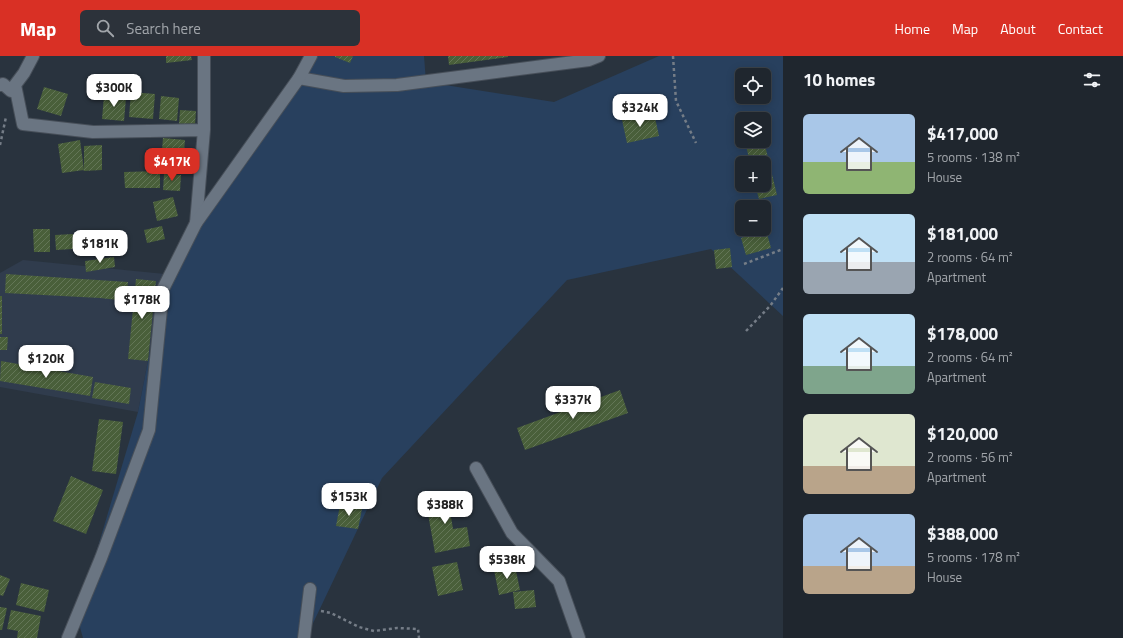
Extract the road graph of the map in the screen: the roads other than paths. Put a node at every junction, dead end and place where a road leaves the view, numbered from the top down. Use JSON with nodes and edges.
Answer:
{"nodes":[{"id":1,"x":33,"y":56,"type":"edge"},
{"id":2,"x":204,"y":56,"type":"edge"},
{"id":3,"x":311,"y":56,"type":"edge"},
{"id":4,"x":599,"y":56,"type":"edge"},
{"id":5,"x":299,"y":78,"type":"junction"},
{"id":6,"x":0,"y":85,"type":"edge"},
{"id":7,"x":15,"y":85,"type":"junction"},
{"id":8,"x":204,"y":130,"type":"junction"},
{"id":9,"x":196,"y":223,"type":"junction"},
{"id":10,"x":476,"y":468,"type":"dead end"},
{"id":11,"x":310,"y":589,"type":"dead end"},
{"id":12,"x":68,"y":638,"type":"edge"},
{"id":13,"x":304,"y":638,"type":"edge"},
{"id":14,"x":580,"y":638,"type":"edge"}],
"edges":[{"from":1,"to":7,"type":"street"},
{"from":2,"to":8,"type":"street"},
{"from":3,"to":5,"type":"street"},
{"from":4,"to":5,"type":"street"},
{"from":5,"to":9,"type":"street"},
{"from":6,"to":7,"type":"street"},
{"from":7,"to":8,"type":"street"},
{"from":8,"to":9,"type":"street"},
{"from":9,"to":12,"type":"street"},
{"from":10,"to":14,"type":"street"},
{"from":11,"to":13,"type":"street"}]}
